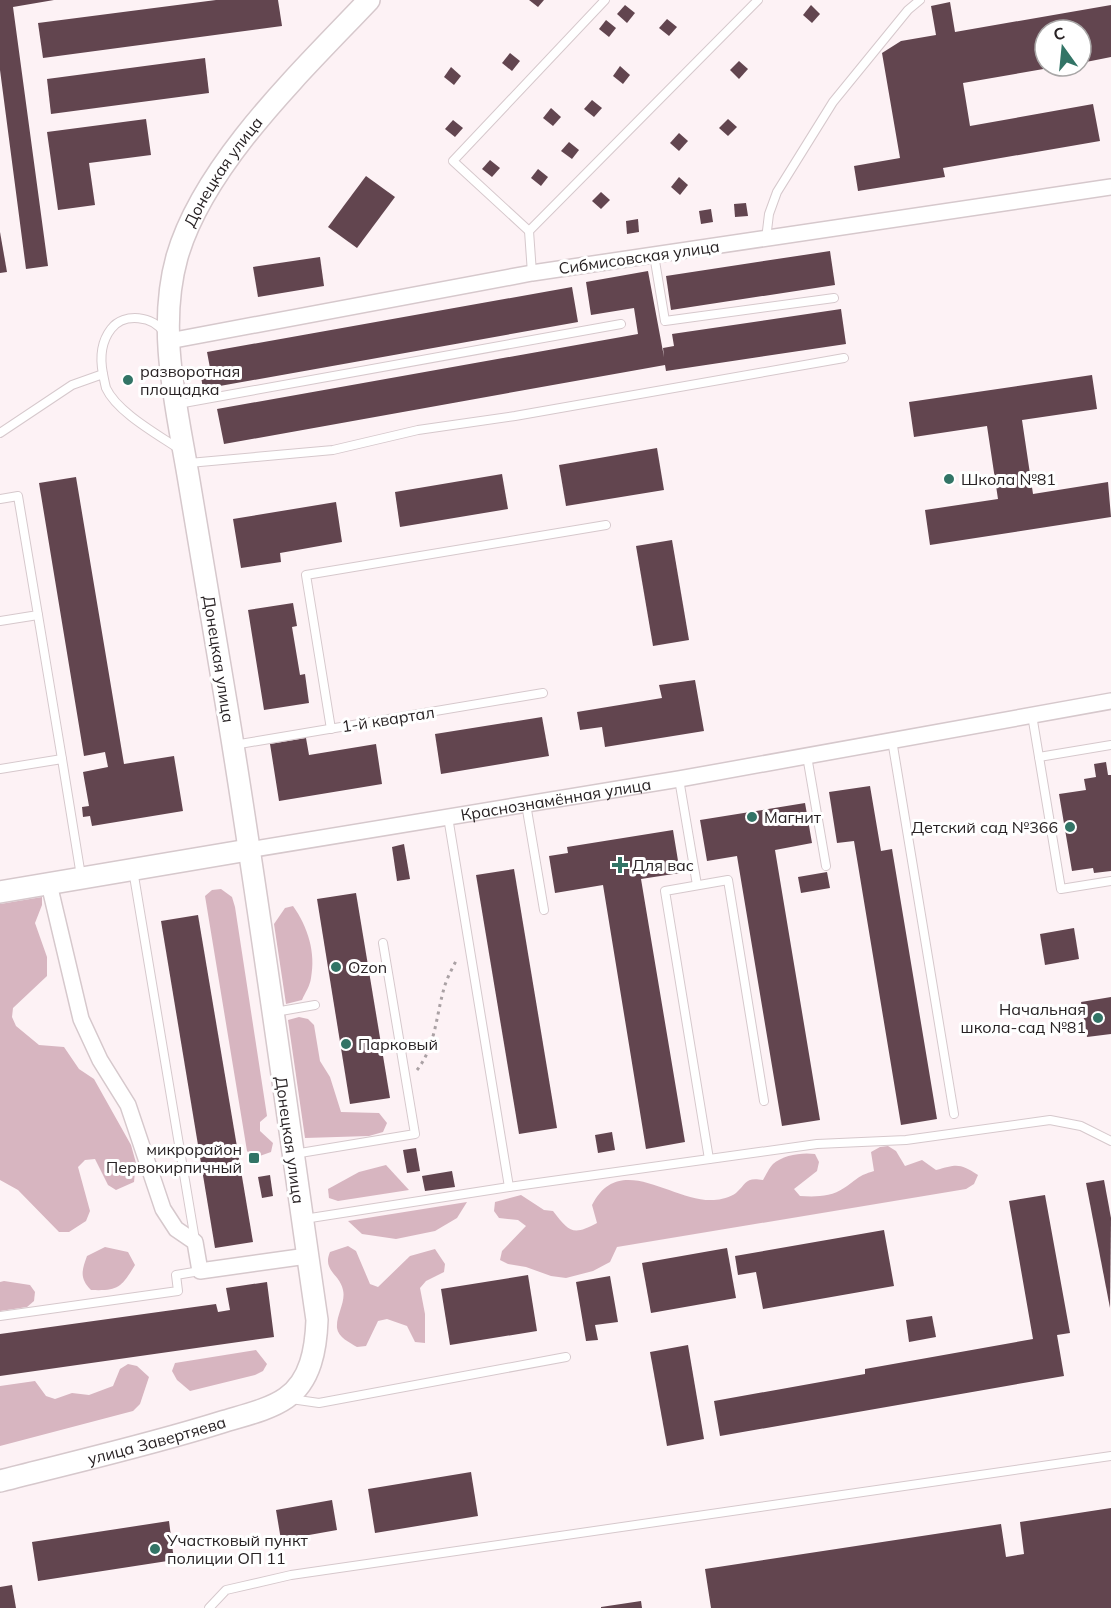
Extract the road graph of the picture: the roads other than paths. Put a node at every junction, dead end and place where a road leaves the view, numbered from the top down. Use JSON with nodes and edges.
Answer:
{"nodes":[{"id":1,"x":369,"y":0,"type":"edge"},
{"id":2,"x":605,"y":0,"type":"edge"},
{"id":3,"x":758,"y":0,"type":"edge"},
{"id":4,"x":920,"y":0,"type":"edge"},
{"id":5,"x":1111,"y":188,"type":"edge"},
{"id":6,"x":528,"y":231,"type":"junction"},
{"id":7,"x":766,"y":238,"type":"junction"},
{"id":8,"x":654,"y":255,"type":"junction"},
{"id":9,"x":532,"y":273,"type":"junction"},
{"id":10,"x":834,"y":298,"type":"dead end"},
{"id":11,"x":621,"y":324,"type":"dead end"},
{"id":12,"x":169,"y":340,"type":"junction"},
{"id":13,"x":844,"y":358,"type":"dead end"},
{"id":14,"x":103,"y":374,"type":"junction"},
{"id":15,"x":177,"y":404,"type":"junction"},
{"id":16,"x":0,"y":433,"type":"edge"},
{"id":17,"x":186,"y":458,"type":"junction"},
{"id":18,"x":0,"y":499,"type":"edge"},
{"id":19,"x":606,"y":525,"type":"dead end"},
{"id":20,"x":38,"y":615,"type":"junction"},
{"id":21,"x":0,"y":621,"type":"edge"},
{"id":22,"x":543,"y":693,"type":"dead end"},
{"id":23,"x":1111,"y":701,"type":"edge"},
{"id":24,"x":1032,"y":715,"type":"junction"},
{"id":25,"x":331,"y":729,"type":"junction"},
{"id":26,"x":892,"y":740,"type":"junction"},
{"id":27,"x":233,"y":745,"type":"junction"},
{"id":28,"x":1111,"y":746,"type":"edge"},
{"id":29,"x":807,"y":756,"type":"junction"},
{"id":30,"x":1039,"y":757,"type":"junction"},
{"id":31,"x":62,"y":759,"type":"junction"},
{"id":32,"x":0,"y":769,"type":"edge"},
{"id":33,"x":679,"y":779,"type":"junction"},
{"id":34,"x":526,"y":804,"type":"junction"},
{"id":35,"x":448,"y":817,"type":"junction"},
{"id":36,"x":248,"y":850,"type":"junction"},
{"id":37,"x":826,"y":866,"type":"dead end"},
{"id":38,"x":133,"y":869,"type":"junction"},
{"id":39,"x":81,"y":878,"type":"junction"},
{"id":40,"x":1111,"y":881,"type":"edge"},
{"id":41,"x":49,"y":884,"type":"junction"},
{"id":42,"x":697,"y":885,"type":"junction"},
{"id":43,"x":0,"y":892,"type":"edge"},
{"id":44,"x":544,"y":910,"type":"dead end"},
{"id":45,"x":383,"y":943,"type":"dead end"},
{"id":46,"x":315,"y":1005,"type":"dead end"},
{"id":47,"x":272,"y":1012,"type":"junction"},
{"id":48,"x":764,"y":1101,"type":"dead end"},
{"id":49,"x":954,"y":1114,"type":"dead end"},
{"id":50,"x":1110,"y":1140,"type":"edge"},
{"id":51,"x":1111,"y":1151,"type":"edge"},
{"id":52,"x":292,"y":1154,"type":"junction"},
{"id":53,"x":709,"y":1159,"type":"junction"},
{"id":54,"x":509,"y":1187,"type":"junction"},
{"id":55,"x":302,"y":1220,"type":"junction"},
{"id":56,"x":195,"y":1242,"type":"junction"},
{"id":57,"x":307,"y":1256,"type":"junction"},
{"id":58,"x":200,"y":1271,"type":"junction"},
{"id":59,"x":0,"y":1316,"type":"edge"},
{"id":60,"x":566,"y":1357,"type":"dead end"},
{"id":61,"x":304,"y":1379,"type":"joint"},
{"id":62,"x":286,"y":1398,"type":"junction"},
{"id":63,"x":1111,"y":1456,"type":"edge"},
{"id":64,"x":0,"y":1481,"type":"edge"},
{"id":65,"x":209,"y":1608,"type":"edge"}],
"edges":[{"from":1,"to":12,"type":"main road","name":"Донецкая улица"},
{"from":2,"to":6,"type":"lane"},
{"from":3,"to":6,"type":"lane"},
{"from":4,"to":7,"type":"lane"},
{"from":5,"to":7,"type":"street","name":"Сибмисовская улица"},
{"from":6,"to":9,"type":"lane"},
{"from":7,"to":8,"type":"street","name":"Сибмисовская улица"},
{"from":8,"to":9,"type":"street","name":"Сибмисовская улица"},
{"from":8,"to":10,"type":"lane"},
{"from":9,"to":12,"type":"street","name":"Сибмисовская улица"},
{"from":11,"to":15,"type":"lane"},
{"from":12,"to":14,"type":"lane"},
{"from":12,"to":15,"type":"main road","name":"Донецкая улица"},
{"from":13,"to":17,"type":"lane"},
{"from":14,"to":16,"type":"lane"},
{"from":14,"to":17,"type":"lane"},
{"from":15,"to":17,"type":"main road","name":"Донецкая улица"},
{"from":17,"to":27,"type":"main road","name":"Донецкая улица"},
{"from":18,"to":20,"type":"lane"},
{"from":19,"to":25,"type":"lane"},
{"from":20,"to":21,"type":"lane"},
{"from":20,"to":31,"type":"lane"},
{"from":22,"to":25,"type":"lane","name":"1-й квартал"},
{"from":23,"to":24,"type":"street","name":"Краснознамённая улица"},
{"from":24,"to":26,"type":"street","name":"Краснознамённая улица"},
{"from":24,"to":30,"type":"lane"},
{"from":25,"to":27,"type":"lane","name":"1-й квартал"},
{"from":26,"to":29,"type":"street","name":"Краснознамённая улица"},
{"from":26,"to":49,"type":"lane"},
{"from":27,"to":36,"type":"main road","name":"Донецкая улица"},
{"from":28,"to":30,"type":"lane"},
{"from":29,"to":33,"type":"street","name":"Краснознамённая улица"},
{"from":29,"to":37,"type":"lane"},
{"from":30,"to":40,"type":"lane"},
{"from":31,"to":32,"type":"lane"},
{"from":31,"to":39,"type":"lane"},
{"from":33,"to":34,"type":"street","name":"Краснознамённая улица"},
{"from":33,"to":42,"type":"lane"},
{"from":34,"to":35,"type":"street","name":"Краснознамённая улица"},
{"from":34,"to":44,"type":"lane"},
{"from":35,"to":36,"type":"street","name":"Краснознамённая улица"},
{"from":35,"to":54,"type":"lane"},
{"from":36,"to":38,"type":"main road","name":"Краснознамённая улица"},
{"from":36,"to":47,"type":"main road","name":"Донецкая улица"},
{"from":38,"to":39,"type":"main road","name":"Краснознамённая улица"},
{"from":38,"to":56,"type":"lane"},
{"from":39,"to":41,"type":"main road","name":"Краснознамённая улица"},
{"from":41,"to":43,"type":"main road","name":"Краснознамённая улица"},
{"from":41,"to":56,"type":"street"},
{"from":42,"to":48,"type":"lane"},
{"from":42,"to":53,"type":"lane"},
{"from":45,"to":52,"type":"lane"},
{"from":46,"to":47,"type":"lane"},
{"from":47,"to":52,"type":"main road","name":"Донецкая улица"},
{"from":50,"to":51,"type":"lane"},
{"from":50,"to":53,"type":"lane"},
{"from":52,"to":55,"type":"main road","name":"Донецкая улица"},
{"from":53,"to":54,"type":"lane"},
{"from":54,"to":55,"type":"lane"},
{"from":55,"to":57,"type":"main road","name":"Донецкая улица"},
{"from":56,"to":58,"type":"street"},
{"from":57,"to":58,"type":"street"},
{"from":57,"to":61,"type":"main road","name":"Донецкая улица"},
{"from":58,"to":59,"type":"lane"},
{"from":60,"to":62,"type":"lane"},
{"from":61,"to":62,"type":"main road","name":"улица Завертяева"},
{"from":62,"to":64,"type":"main road","name":"улица Завертяева"},
{"from":63,"to":65,"type":"lane"}]}
